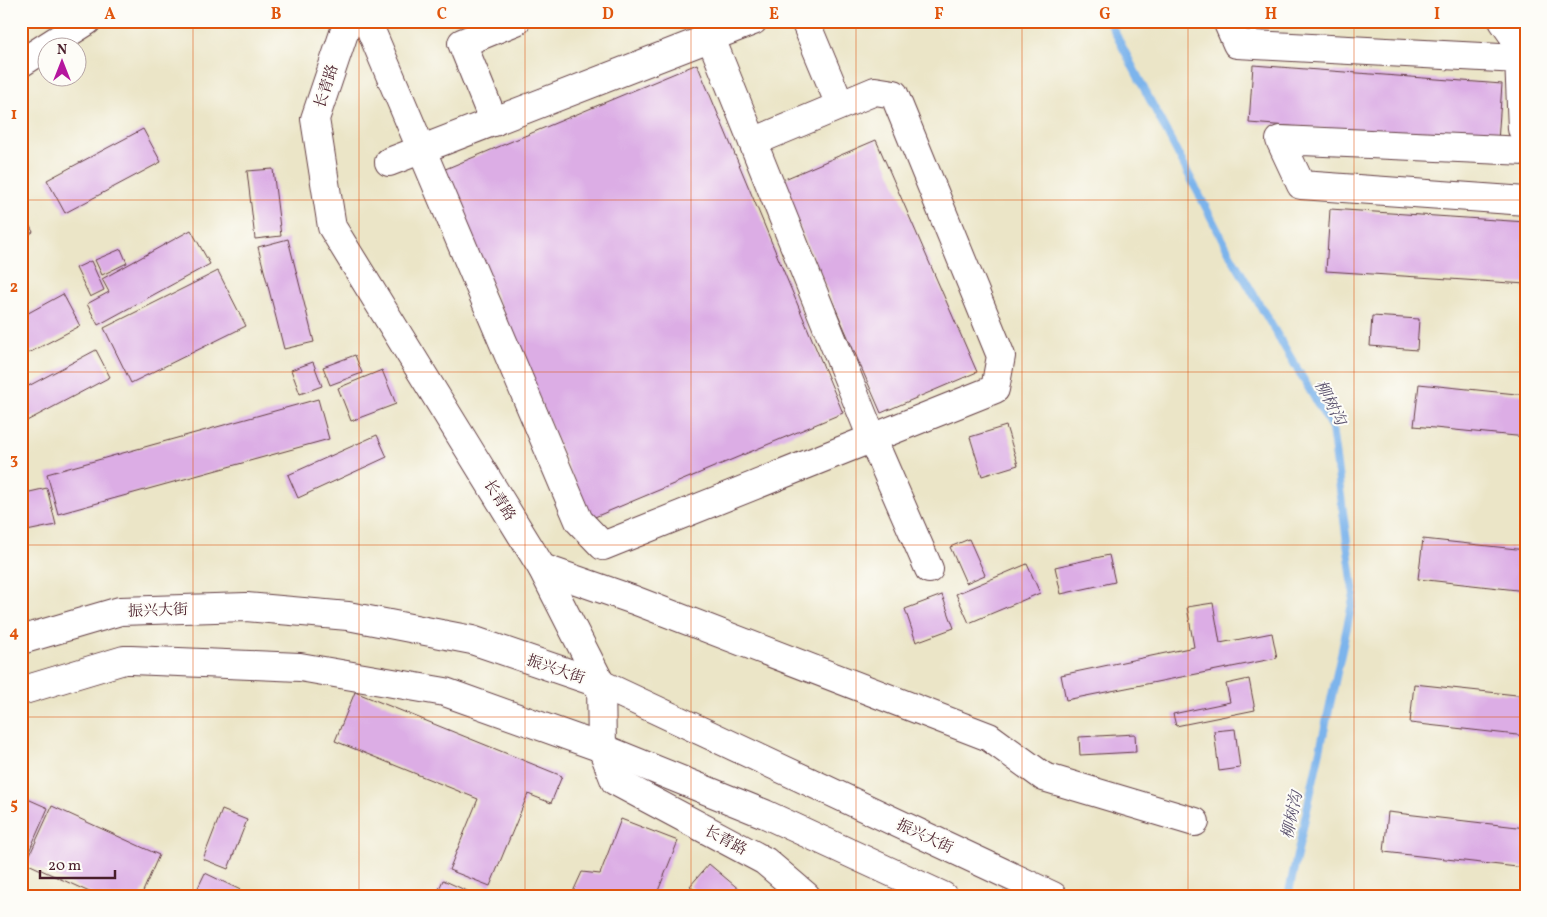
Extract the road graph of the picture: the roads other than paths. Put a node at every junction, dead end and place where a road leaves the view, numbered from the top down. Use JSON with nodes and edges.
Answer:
{"nodes":[{"id":1,"x":87,"y":21,"type":"edge"},
{"id":2,"x":348,"y":21,"type":"edge"},
{"id":3,"x":367,"y":21,"type":"edge"},
{"id":4,"x":516,"y":21,"type":"edge"},
{"id":5,"x":753,"y":21,"type":"edge"},
{"id":6,"x":806,"y":21,"type":"edge"},
{"id":7,"x":1227,"y":21,"type":"edge"},
{"id":8,"x":1503,"y":21,"type":"edge"},
{"id":9,"x":707,"y":29,"type":"edge"},
{"id":10,"x":1519,"y":59,"type":"junction"},
{"id":11,"x":21,"y":62,"type":"edge"},
{"id":12,"x":840,"y":105,"type":"junction"},
{"id":13,"x":494,"y":122,"type":"junction"},
{"id":14,"x":1526,"y":135,"type":"edge"},
{"id":15,"x":753,"y":142,"type":"junction"},
{"id":16,"x":421,"y":150,"type":"junction"},
{"id":17,"x":1526,"y":151,"type":"edge"},
{"id":18,"x":389,"y":162,"type":"dead end"},
{"id":19,"x":1526,"y":201,"type":"edge"},
{"id":20,"x":872,"y":438,"type":"junction"},
{"id":21,"x":542,"y":568,"type":"junction"},
{"id":22,"x":929,"y":569,"type":"dead end"},
{"id":23,"x":21,"y":640,"type":"edge"},
{"id":24,"x":601,"y":684,"type":"junction"},
{"id":25,"x":21,"y":691,"type":"edge"},
{"id":26,"x":602,"y":748,"type":"junction"},
{"id":27,"x":1195,"y":822,"type":"dead end"},
{"id":28,"x":806,"y":896,"type":"edge"},
{"id":29,"x":942,"y":896,"type":"edge"},
{"id":30,"x":1052,"y":896,"type":"edge"}],
"edges":[{"from":1,"to":11,"type":"street"},
{"from":2,"to":21,"type":"street","name":"长青路"},
{"from":3,"to":16,"type":"street"},
{"from":4,"to":13,"type":"street"},
{"from":5,"to":9,"type":"street"},
{"from":6,"to":12,"type":"street"},
{"from":7,"to":10,"type":"street"},
{"from":8,"to":10,"type":"street"},
{"from":9,"to":13,"type":"street"},
{"from":9,"to":15,"type":"street"},
{"from":10,"to":14,"type":"street"},
{"from":12,"to":15,"type":"street"},
{"from":12,"to":20,"type":"street"},
{"from":13,"to":16,"type":"street"},
{"from":15,"to":20,"type":"street"},
{"from":16,"to":18,"type":"street"},
{"from":16,"to":20,"type":"street"},
{"from":17,"to":19,"type":"street"},
{"from":20,"to":22,"type":"street"},
{"from":21,"to":24,"type":"street","name":"长青路"},
{"from":21,"to":27,"type":"street"},
{"from":23,"to":24,"type":"street","name":"振兴大街"},
{"from":24,"to":26,"type":"street","name":"长青路"},
{"from":24,"to":30,"type":"street","name":"振兴大街"},
{"from":25,"to":26,"type":"street"},
{"from":26,"to":28,"type":"street","name":"长青路"},
{"from":26,"to":29,"type":"street"}]}
